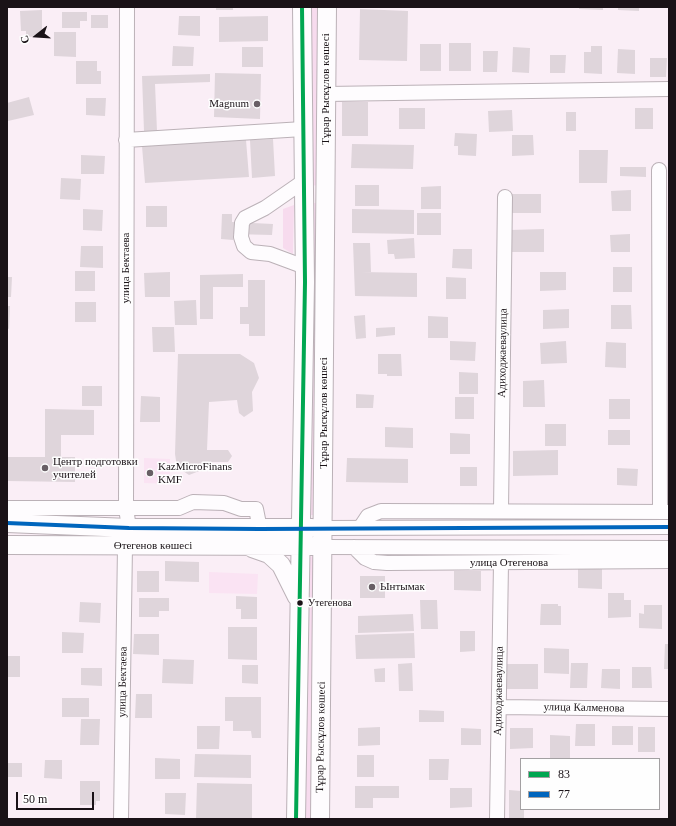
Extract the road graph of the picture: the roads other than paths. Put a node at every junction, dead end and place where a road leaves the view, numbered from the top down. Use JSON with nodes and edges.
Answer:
{"nodes":[{"id":1,"x":127,"y":7,"type":"edge"},
{"id":2,"x":302,"y":7,"type":"edge"},
{"id":3,"x":327,"y":7,"type":"edge"},
{"id":4,"x":669,"y":89,"type":"edge"},
{"id":5,"x":326,"y":94,"type":"junction"},
{"id":6,"x":303,"y":129,"type":"junction"},
{"id":7,"x":126,"y":140,"type":"junction"},
{"id":8,"x":659,"y":170,"type":"dead end"},
{"id":9,"x":304,"y":189,"type":"junction"},
{"id":10,"x":326,"y":196,"type":"junction"},
{"id":11,"x":504,"y":197,"type":"dead end"},
{"id":12,"x":305,"y":274,"type":"junction"},
{"id":13,"x":325,"y":282,"type":"junction"},
{"id":14,"x":7,"y":508,"type":"edge"},
{"id":15,"x":126,"y":508,"type":"junction"},
{"id":16,"x":502,"y":510,"type":"junction"},
{"id":17,"x":664,"y":512,"type":"edge"},
{"id":18,"x":7,"y":524,"type":"edge"},
{"id":19,"x":669,"y":527,"type":"edge"},
{"id":20,"x":128,"y":528,"type":"junction"},
{"id":21,"x":324,"y":528,"type":"junction"},
{"id":22,"x":360,"y":528,"type":"junction"},
{"id":23,"x":260,"y":529,"type":"junction"},
{"id":24,"x":300,"y":538,"type":"junction"},
{"id":25,"x":7,"y":545,"type":"edge"},
{"id":26,"x":125,"y":546,"type":"junction"},
{"id":27,"x":248,"y":546,"type":"junction"},
{"id":28,"x":323,"y":547,"type":"junction"},
{"id":29,"x":354,"y":547,"type":"junction"},
{"id":30,"x":669,"y":548,"type":"edge"},
{"id":31,"x":669,"y":561,"type":"edge"},
{"id":32,"x":501,"y":563,"type":"junction"},
{"id":33,"x":299,"y":601,"type":"junction"},
{"id":34,"x":499,"y":707,"type":"junction"},
{"id":35,"x":669,"y":709,"type":"edge"},
{"id":36,"x":121,"y":819,"type":"edge"},
{"id":37,"x":296,"y":819,"type":"edge"},
{"id":38,"x":320,"y":819,"type":"edge"},
{"id":39,"x":497,"y":819,"type":"edge"}],
"edges":[{"from":1,"to":7,"type":"street","name":"улица Бектаева"},
{"from":2,"to":6,"type":"main road","name":"Тұрар Рыскұлов көшесі"},
{"from":3,"to":5,"type":"main road","name":"Тұрар Рыскұлов көшесі"},
{"from":4,"to":5,"type":"street"},
{"from":5,"to":10,"type":"main road","name":"Тұрар Рыскұлов көшесі"},
{"from":6,"to":7,"type":"street"},
{"from":6,"to":9,"type":"main road","name":"Тұрар Рыскұлов көшесі"},
{"from":7,"to":15,"type":"street","name":"улица Бектаева"},
{"from":8,"to":17,"type":"street"},
{"from":9,"to":10,"type":"main road"},
{"from":9,"to":12,"type":"main road","name":"Тұрар Рыскұлов көшесі"},
{"from":9,"to":12,"type":"street"},
{"from":10,"to":13,"type":"main road","name":"Тұрар Рыскұлов көшесі"},
{"from":11,"to":16,"type":"street","name":"Адиходжаеваулица"},
{"from":12,"to":13,"type":"main road"},
{"from":12,"to":24,"type":"main road","name":"Тұрар Рыскұлов көшесі"},
{"from":13,"to":21,"type":"main road","name":"Тұрар Рыскұлов көшесі"},
{"from":14,"to":15,"type":"street"},
{"from":15,"to":20,"type":"street","name":"улица Бектаева"},
{"from":15,"to":23,"type":"street"},
{"from":16,"to":17,"type":"street"},
{"from":16,"to":22,"type":"street"},
{"from":18,"to":20,"type":"main road","name":"Өтегенов көшесі"},
{"from":19,"to":22,"type":"street"},
{"from":20,"to":23,"type":"main road","name":"Өтегенов көшесі"},
{"from":21,"to":22,"type":"street"},
{"from":21,"to":24,"type":"main road"},
{"from":21,"to":28,"type":"main road","name":"Тұрар Рыскұлов көшесі"},
{"from":23,"to":24,"type":"main road","name":"Өтегенов көшесі"},
{"from":24,"to":27,"type":"main road","name":"Өтегенов көшесі"},
{"from":24,"to":28,"type":"main road"},
{"from":24,"to":33,"type":"main road","name":"Тұрар Рыскұлов көшесі"},
{"from":25,"to":26,"type":"main road","name":"Өтегенов көшесі"},
{"from":26,"to":27,"type":"main road","name":"Өтегенов көшесі"},
{"from":26,"to":36,"type":"street","name":"улица Бектаева"},
{"from":27,"to":33,"type":"main road"},
{"from":28,"to":29,"type":"street","name":"улица Отегенова"},
{"from":28,"to":38,"type":"main road","name":"Тұрар Рыскұлов көшесі"},
{"from":29,"to":30,"type":"street","name":"улица Отегенова"},
{"from":29,"to":32,"type":"street","name":"улица Отегенова"},
{"from":31,"to":32,"type":"street","name":"улица Отегенова"},
{"from":32,"to":34,"type":"street","name":"Адиходжаеваулица"},
{"from":33,"to":37,"type":"main road","name":"Тұрар Рыскұлов көшесі"},
{"from":34,"to":35,"type":"street","name":"улица Калменова"},
{"from":34,"to":39,"type":"street","name":"Адиходжаеваулица"}]}
